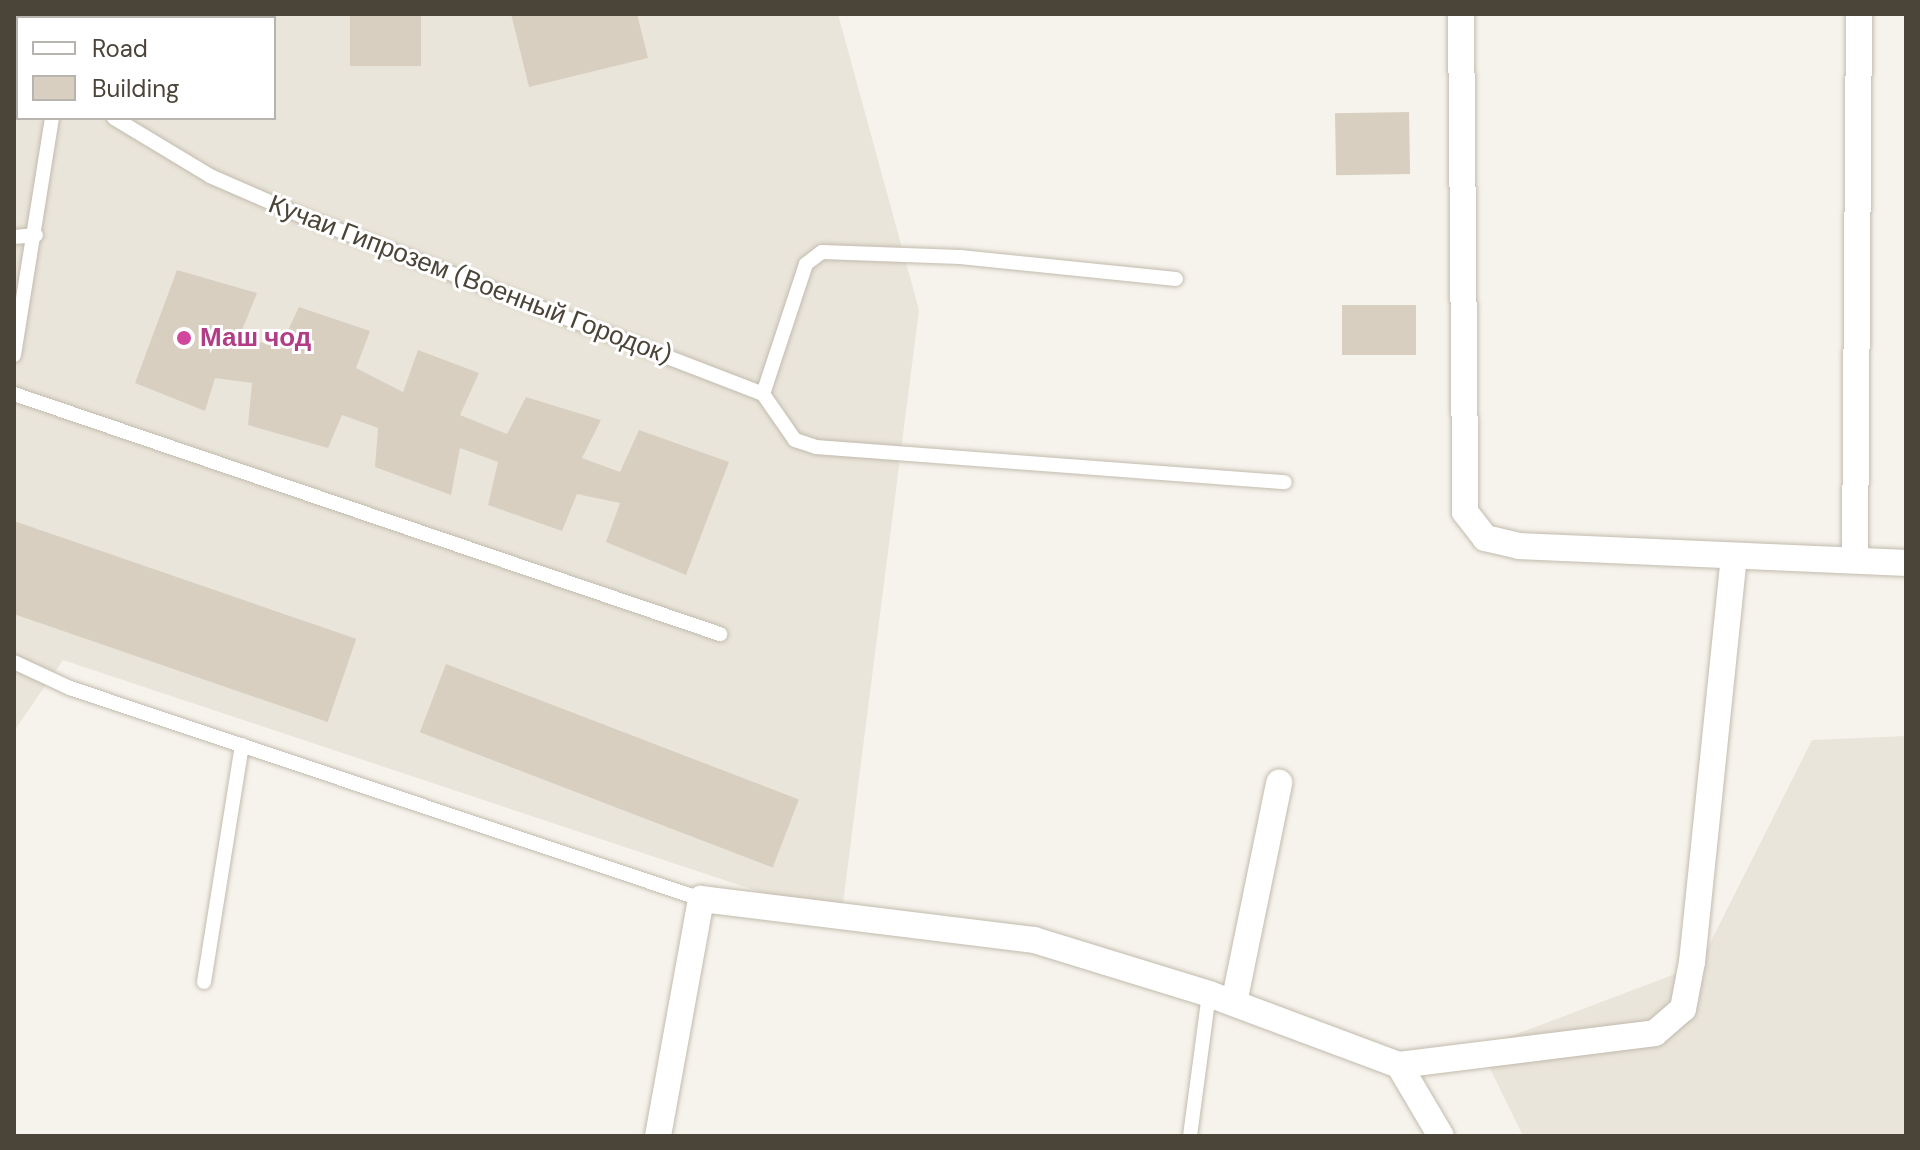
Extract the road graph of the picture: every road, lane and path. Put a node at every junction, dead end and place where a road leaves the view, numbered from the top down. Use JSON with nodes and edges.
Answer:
{"nodes":[{"id":1,"x":1461,"y":14,"type":"edge"},
{"id":2,"x":1859,"y":14,"type":"edge"},
{"id":3,"x":52,"y":120,"type":"edge"},
{"id":4,"x":117,"y":120,"type":"edge"},
{"id":5,"x":36,"y":235,"type":"junction"},
{"id":6,"x":14,"y":237,"type":"edge"},
{"id":7,"x":1176,"y":279,"type":"dead end"},
{"id":8,"x":14,"y":355,"type":"edge"},
{"id":9,"x":14,"y":394,"type":"edge"},
{"id":10,"x":763,"y":394,"type":"junction"},
{"id":11,"x":1285,"y":482,"type":"dead end"},
{"id":12,"x":1855,"y":556,"type":"junction"},
{"id":13,"x":1734,"y":558,"type":"junction"},
{"id":14,"x":1906,"y":563,"type":"edge"},
{"id":15,"x":720,"y":634,"type":"dead end"},
{"id":16,"x":14,"y":662,"type":"edge"},
{"id":17,"x":242,"y":745,"type":"junction"},
{"id":18,"x":1279,"y":783,"type":"dead end"},
{"id":19,"x":701,"y":899,"type":"junction"},
{"id":20,"x":204,"y":982,"type":"dead end"},
{"id":21,"x":1221,"y":999,"type":"junction"},
{"id":22,"x":1399,"y":1065,"type":"junction"},
{"id":23,"x":658,"y":1136,"type":"edge"},
{"id":24,"x":1190,"y":1136,"type":"edge"},
{"id":25,"x":1441,"y":1136,"type":"edge"}],
"edges":[{"from":1,"to":13,"type":"street"},
{"from":2,"to":12,"type":"street"},
{"from":3,"to":5,"type":"lane"},
{"from":4,"to":10,"type":"lane","name":"Кучаи Гипрозем (Военный Городок)"},
{"from":5,"to":6,"type":"lane"},
{"from":5,"to":8,"type":"lane"},
{"from":7,"to":10,"type":"lane"},
{"from":9,"to":15,"type":"lane"},
{"from":10,"to":11,"type":"lane"},
{"from":12,"to":13,"type":"street"},
{"from":12,"to":14,"type":"street"},
{"from":13,"to":22,"type":"street"},
{"from":16,"to":17,"type":"lane"},
{"from":17,"to":19,"type":"lane"},
{"from":17,"to":20,"type":"lane"},
{"from":18,"to":21,"type":"street"},
{"from":19,"to":21,"type":"street"},
{"from":19,"to":23,"type":"street"},
{"from":21,"to":22,"type":"street"},
{"from":21,"to":24,"type":"lane"},
{"from":22,"to":25,"type":"street"}]}
